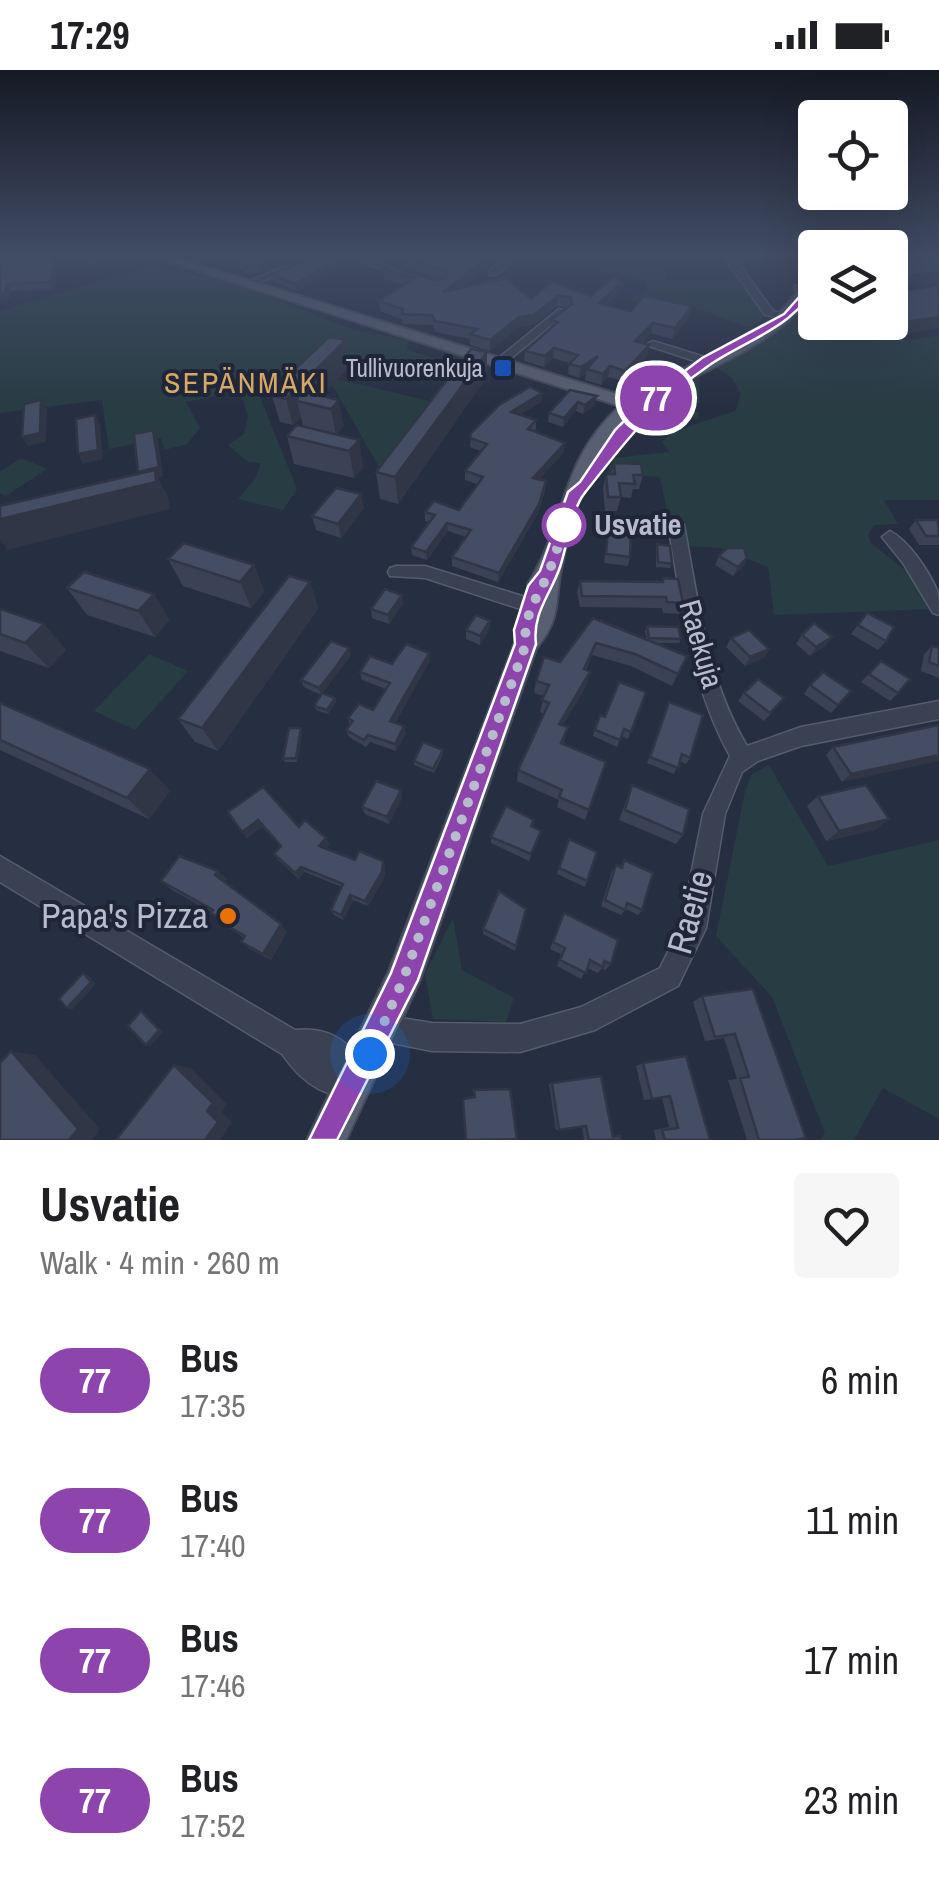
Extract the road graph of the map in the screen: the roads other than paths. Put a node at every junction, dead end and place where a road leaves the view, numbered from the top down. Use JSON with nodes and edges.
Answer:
{"nodes":[{"id":1,"x":320,"y":306,"type":"edge"},
{"id":2,"x":764,"y":306,"type":"edge"},
{"id":3,"x":789,"y":306,"type":"edge"},
{"id":4,"x":795,"y":306,"type":"edge"},
{"id":5,"x":563,"y":311,"type":"edge"},
{"id":6,"x":778,"y":316,"type":"junction"},
{"id":7,"x":753,"y":337,"type":"junction"},
{"id":8,"x":653,"y":344,"type":"edge"},
{"id":9,"x":707,"y":361,"type":"junction"},
{"id":10,"x":498,"y":363,"type":"junction"},
{"id":11,"x":638,"y":406,"type":"junction"},
{"id":12,"x":676,"y":524,"type":"dead end"},
{"id":13,"x":890,"y":537,"type":"dead end"},
{"id":14,"x":396,"y":572,"type":"dead end"},
{"id":15,"x":538,"y":608,"type":"junction"},
{"id":16,"x":939,"y":608,"type":"edge"},
{"id":17,"x":939,"y":710,"type":"edge"},
{"id":18,"x":742,"y":758,"type":"junction"},
{"id":19,"x":0,"y":868,"type":"edge"},
{"id":20,"x":382,"y":1029,"type":"junction"},
{"id":21,"x":357,"y":1080,"type":"junction"},
{"id":22,"x":326,"y":1140,"type":"edge"}],
"edges":[{"from":1,"to":10,"type":"main road"},
{"from":2,"to":6,"type":"street"},
{"from":3,"to":6,"type":"main road"},
{"from":4,"to":7,"type":"main road"},
{"from":5,"to":10,"type":"street"},
{"from":6,"to":7,"type":"main road"},
{"from":7,"to":9,"type":"main road"},
{"from":8,"to":9,"type":"street"},
{"from":9,"to":11,"type":"main road"},
{"from":10,"to":11,"type":"main road"},
{"from":11,"to":15,"type":"main road"},
{"from":12,"to":18,"type":"street","name":"Raekuja"},
{"from":13,"to":16,"type":"street"},
{"from":14,"to":15,"type":"street"},
{"from":15,"to":20,"type":"main road"},
{"from":17,"to":18,"type":"street"},
{"from":18,"to":20,"type":"street","name":"Raetie"},
{"from":19,"to":21,"type":"street"},
{"from":20,"to":21,"type":"main road"},
{"from":21,"to":22,"type":"main road"}]}
